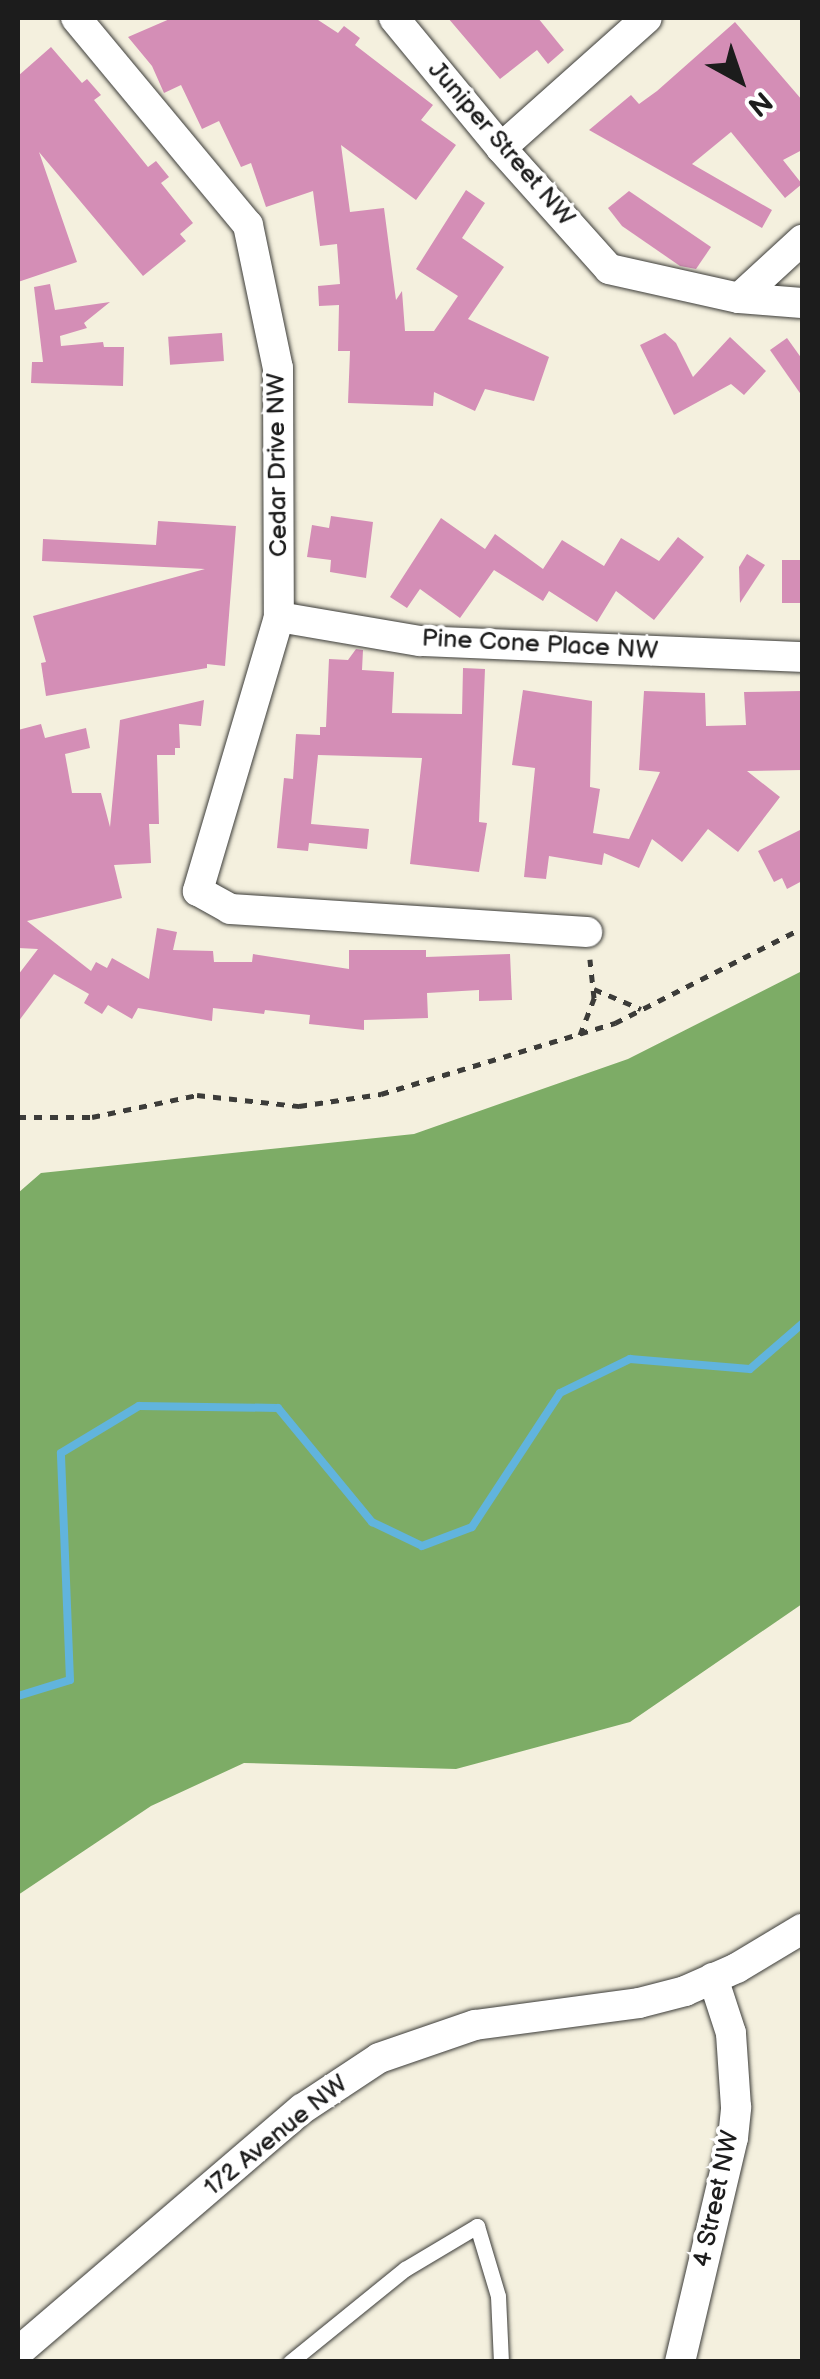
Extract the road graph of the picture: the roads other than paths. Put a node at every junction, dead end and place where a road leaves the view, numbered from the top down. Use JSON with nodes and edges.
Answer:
{"nodes":[{"id":1,"x":76,"y":18,"type":"edge"},
{"id":2,"x":394,"y":18,"type":"edge"},
{"id":3,"x":647,"y":18,"type":"edge"},
{"id":4,"x":501,"y":148,"type":"junction"},
{"id":5,"x":802,"y":240,"type":"edge"},
{"id":6,"x":739,"y":298,"type":"junction"},
{"id":7,"x":802,"y":303,"type":"edge"},
{"id":8,"x":279,"y":617,"type":"junction"},
{"id":9,"x":802,"y":657,"type":"edge"},
{"id":10,"x":587,"y":932,"type":"road end"},
{"id":11,"x":802,"y":1929,"type":"edge"},
{"id":12,"x":713,"y":1978,"type":"junction"},
{"id":13,"x":18,"y":2352,"type":"edge"},
{"id":14,"x":290,"y":2362,"type":"edge"},
{"id":15,"x":501,"y":2362,"type":"edge"},
{"id":16,"x":680,"y":2362,"type":"edge"}],
"edges":[{"from":1,"to":8,"type":"street","name":"Cedar Drive NW"},
{"from":2,"to":4,"type":"street","name":"Juniper Street NW"},
{"from":3,"to":4,"type":"street"},
{"from":4,"to":6,"type":"street","name":"Juniper Street NW"},
{"from":5,"to":6,"type":"street"},
{"from":6,"to":7,"type":"street"},
{"from":8,"to":9,"type":"street","name":"Pine Cone Place NW"},
{"from":8,"to":10,"type":"street","name":"Cedar Drive NW"},
{"from":11,"to":12,"type":"street","name":"172 Avenue NW"},
{"from":12,"to":13,"type":"street","name":"172 Avenue NW"},
{"from":12,"to":16,"type":"street","name":"4 Street NW"},
{"from":14,"to":15,"type":"lane"}]}
